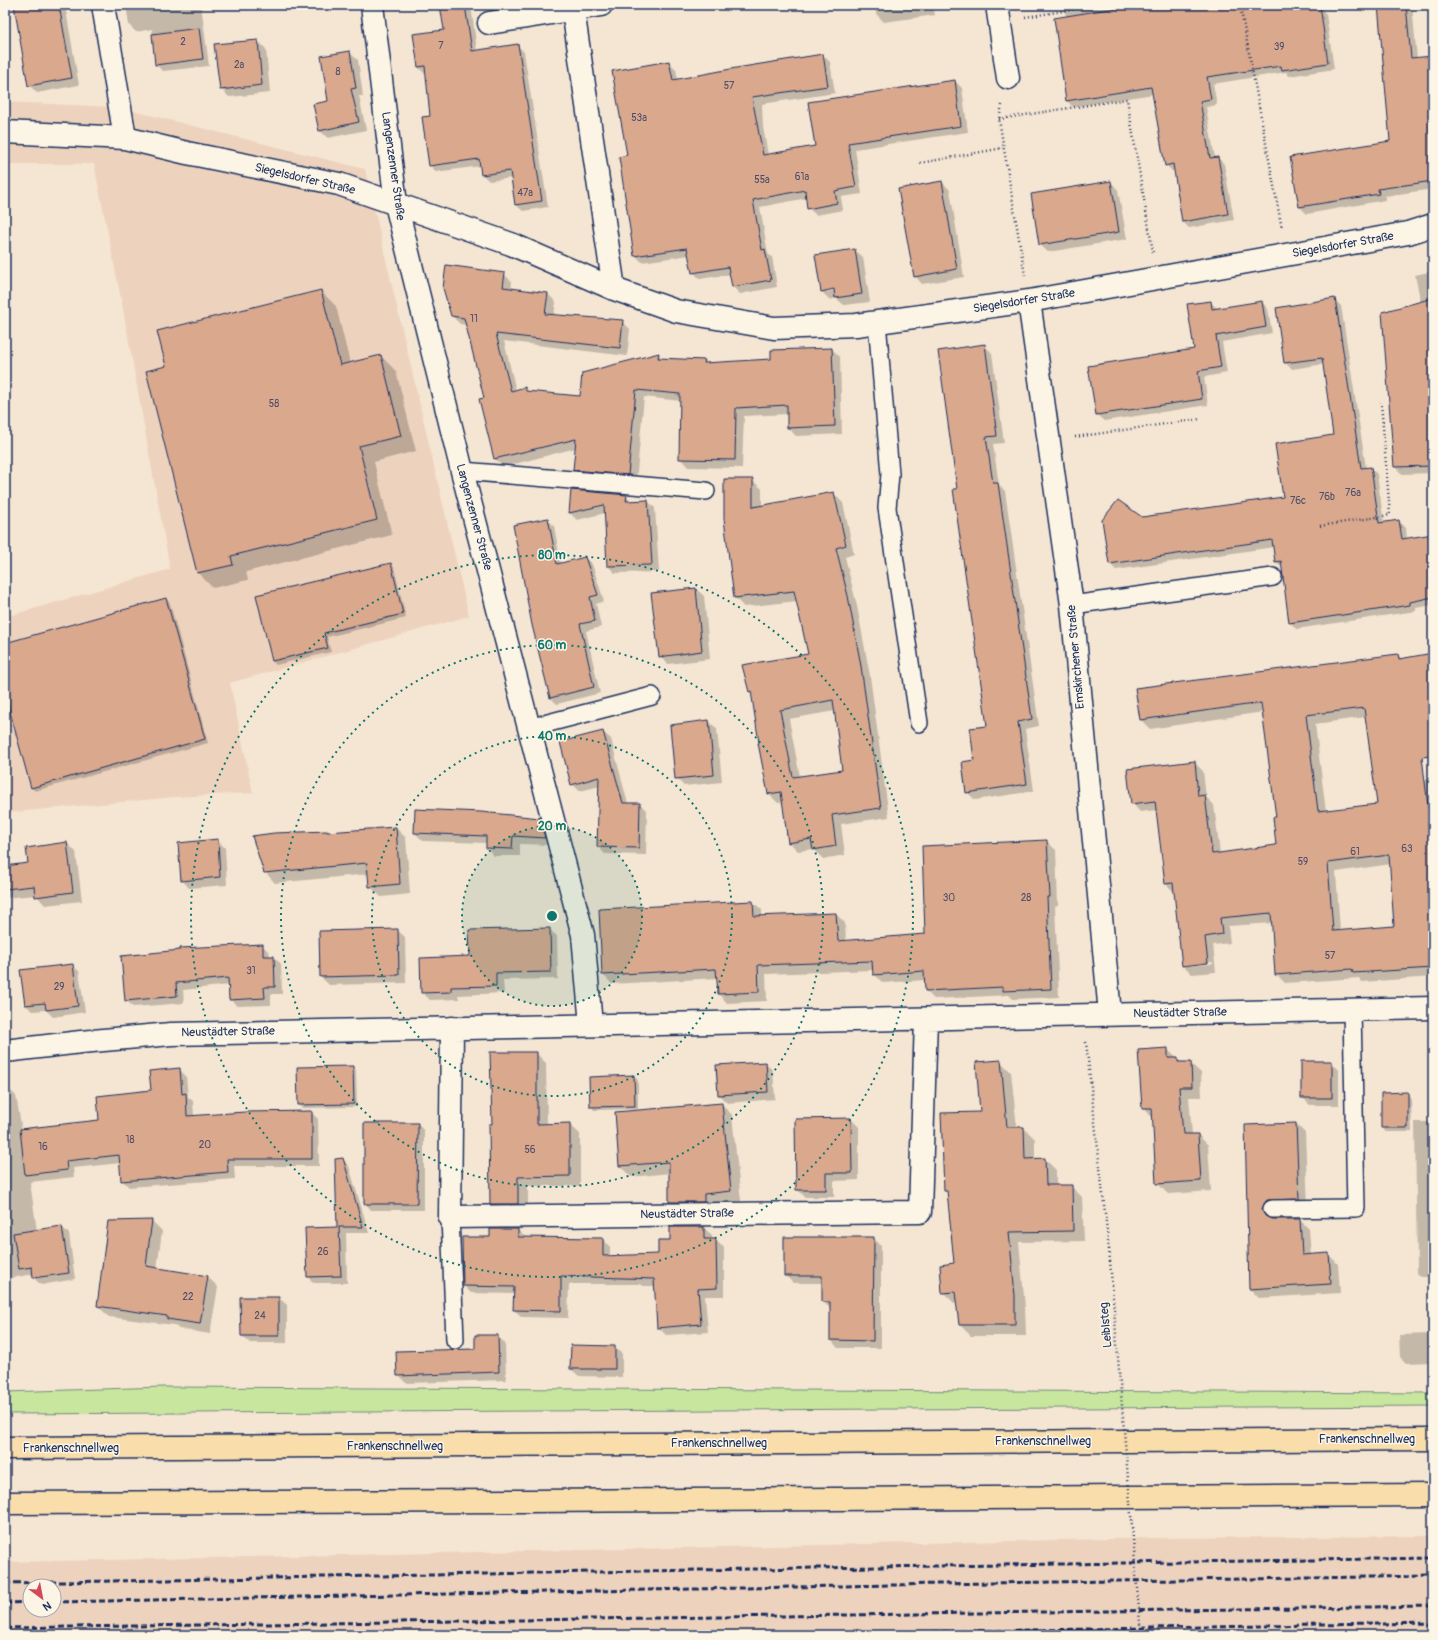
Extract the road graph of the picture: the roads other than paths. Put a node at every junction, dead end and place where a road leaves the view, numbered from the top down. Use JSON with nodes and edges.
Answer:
{"nodes":[{"id":1,"x":102,"y":5,"type":"edge"},
{"id":2,"x":372,"y":5,"type":"edge"},
{"id":3,"x":601,"y":5,"type":"edge"},
{"id":4,"x":574,"y":10,"type":"junction"},
{"id":5,"x":998,"y":13,"type":"edge"},
{"id":6,"x":489,"y":23,"type":"dead end"},
{"id":7,"x":1008,"y":78,"type":"road end"},
{"id":8,"x":5,"y":132,"type":"edge"},
{"id":9,"x":125,"y":138,"type":"junction"},
{"id":10,"x":396,"y":204,"type":"junction"},
{"id":11,"x":1433,"y":225,"type":"edge"},
{"id":12,"x":614,"y":289,"type":"junction"},
{"id":13,"x":1029,"y":301,"type":"junction"},
{"id":14,"x":876,"y":322,"type":"junction"},
{"id":15,"x":462,"y":471,"type":"junction"},
{"id":16,"x":706,"y":491,"type":"dead end"},
{"id":17,"x":1273,"y":577,"type":"dead end"},
{"id":18,"x":1072,"y":605,"type":"junction"},
{"id":19,"x":652,"y":696,"type":"dead end"},
{"id":20,"x":919,"y":723,"type":"dead end"},
{"id":21,"x":529,"y":728,"type":"junction"},
{"id":22,"x":1433,"y":1008,"type":"edge"},
{"id":23,"x":1352,"y":1009,"type":"junction"},
{"id":24,"x":1110,"y":1014,"type":"junction"},
{"id":25,"x":926,"y":1019,"type":"junction"},
{"id":26,"x":591,"y":1025,"type":"junction"},
{"id":27,"x":452,"y":1028,"type":"junction"},
{"id":28,"x":5,"y":1052,"type":"edge"},
{"id":29,"x":1272,"y":1209,"type":"dead end"},
{"id":30,"x":450,"y":1217,"type":"junction"},
{"id":31,"x":455,"y":1340,"type":"dead end"},
{"id":32,"x":1433,"y":1439,"type":"edge"},
{"id":33,"x":5,"y":1448,"type":"edge"},
{"id":34,"x":1433,"y":1495,"type":"edge"},
{"id":35,"x":5,"y":1503,"type":"edge"}],
"edges":[{"from":1,"to":9,"type":"street"},
{"from":2,"to":10,"type":"street","name":"Langenzenner Straße"},
{"from":3,"to":4,"type":"street"},
{"from":4,"to":6,"type":"street"},
{"from":4,"to":12,"type":"street"},
{"from":5,"to":7,"type":"street"},
{"from":8,"to":9,"type":"street","name":"Siegelsdorfer Straße"},
{"from":9,"to":10,"type":"street","name":"Siegelsdorfer Straße"},
{"from":10,"to":12,"type":"street","name":"Siegelsdorfer Straße"},
{"from":10,"to":15,"type":"street","name":"Langenzenner Straße"},
{"from":11,"to":13,"type":"street","name":"Siegelsdorfer Straße"},
{"from":12,"to":14,"type":"street","name":"Siegelsdorfer Straße"},
{"from":13,"to":14,"type":"street","name":"Siegelsdorfer Straße"},
{"from":13,"to":18,"type":"street","name":"Emskirchener Straße"},
{"from":14,"to":20,"type":"lane"},
{"from":15,"to":16,"type":"lane"},
{"from":15,"to":21,"type":"street","name":"Langenzenner Straße"},
{"from":17,"to":18,"type":"lane"},
{"from":18,"to":24,"type":"street","name":"Emskirchener Straße"},
{"from":19,"to":21,"type":"lane"},
{"from":21,"to":26,"type":"street","name":"Langenzenner Straße"},
{"from":22,"to":23,"type":"street","name":"Neustädter Straße"},
{"from":23,"to":24,"type":"street","name":"Neustädter Straße"},
{"from":23,"to":29,"type":"lane"},
{"from":24,"to":25,"type":"street","name":"Neustädter Straße"},
{"from":25,"to":26,"type":"street","name":"Neustädter Straße"},
{"from":25,"to":30,"type":"street","name":"Neustädter Straße"},
{"from":26,"to":27,"type":"street","name":"Neustädter Straße"},
{"from":27,"to":28,"type":"street","name":"Neustädter Straße"},
{"from":27,"to":30,"type":"street"},
{"from":30,"to":31,"type":"lane"},
{"from":32,"to":33,"type":"highway","name":"Frankenschnellweg"},
{"from":34,"to":35,"type":"highway"}]}
